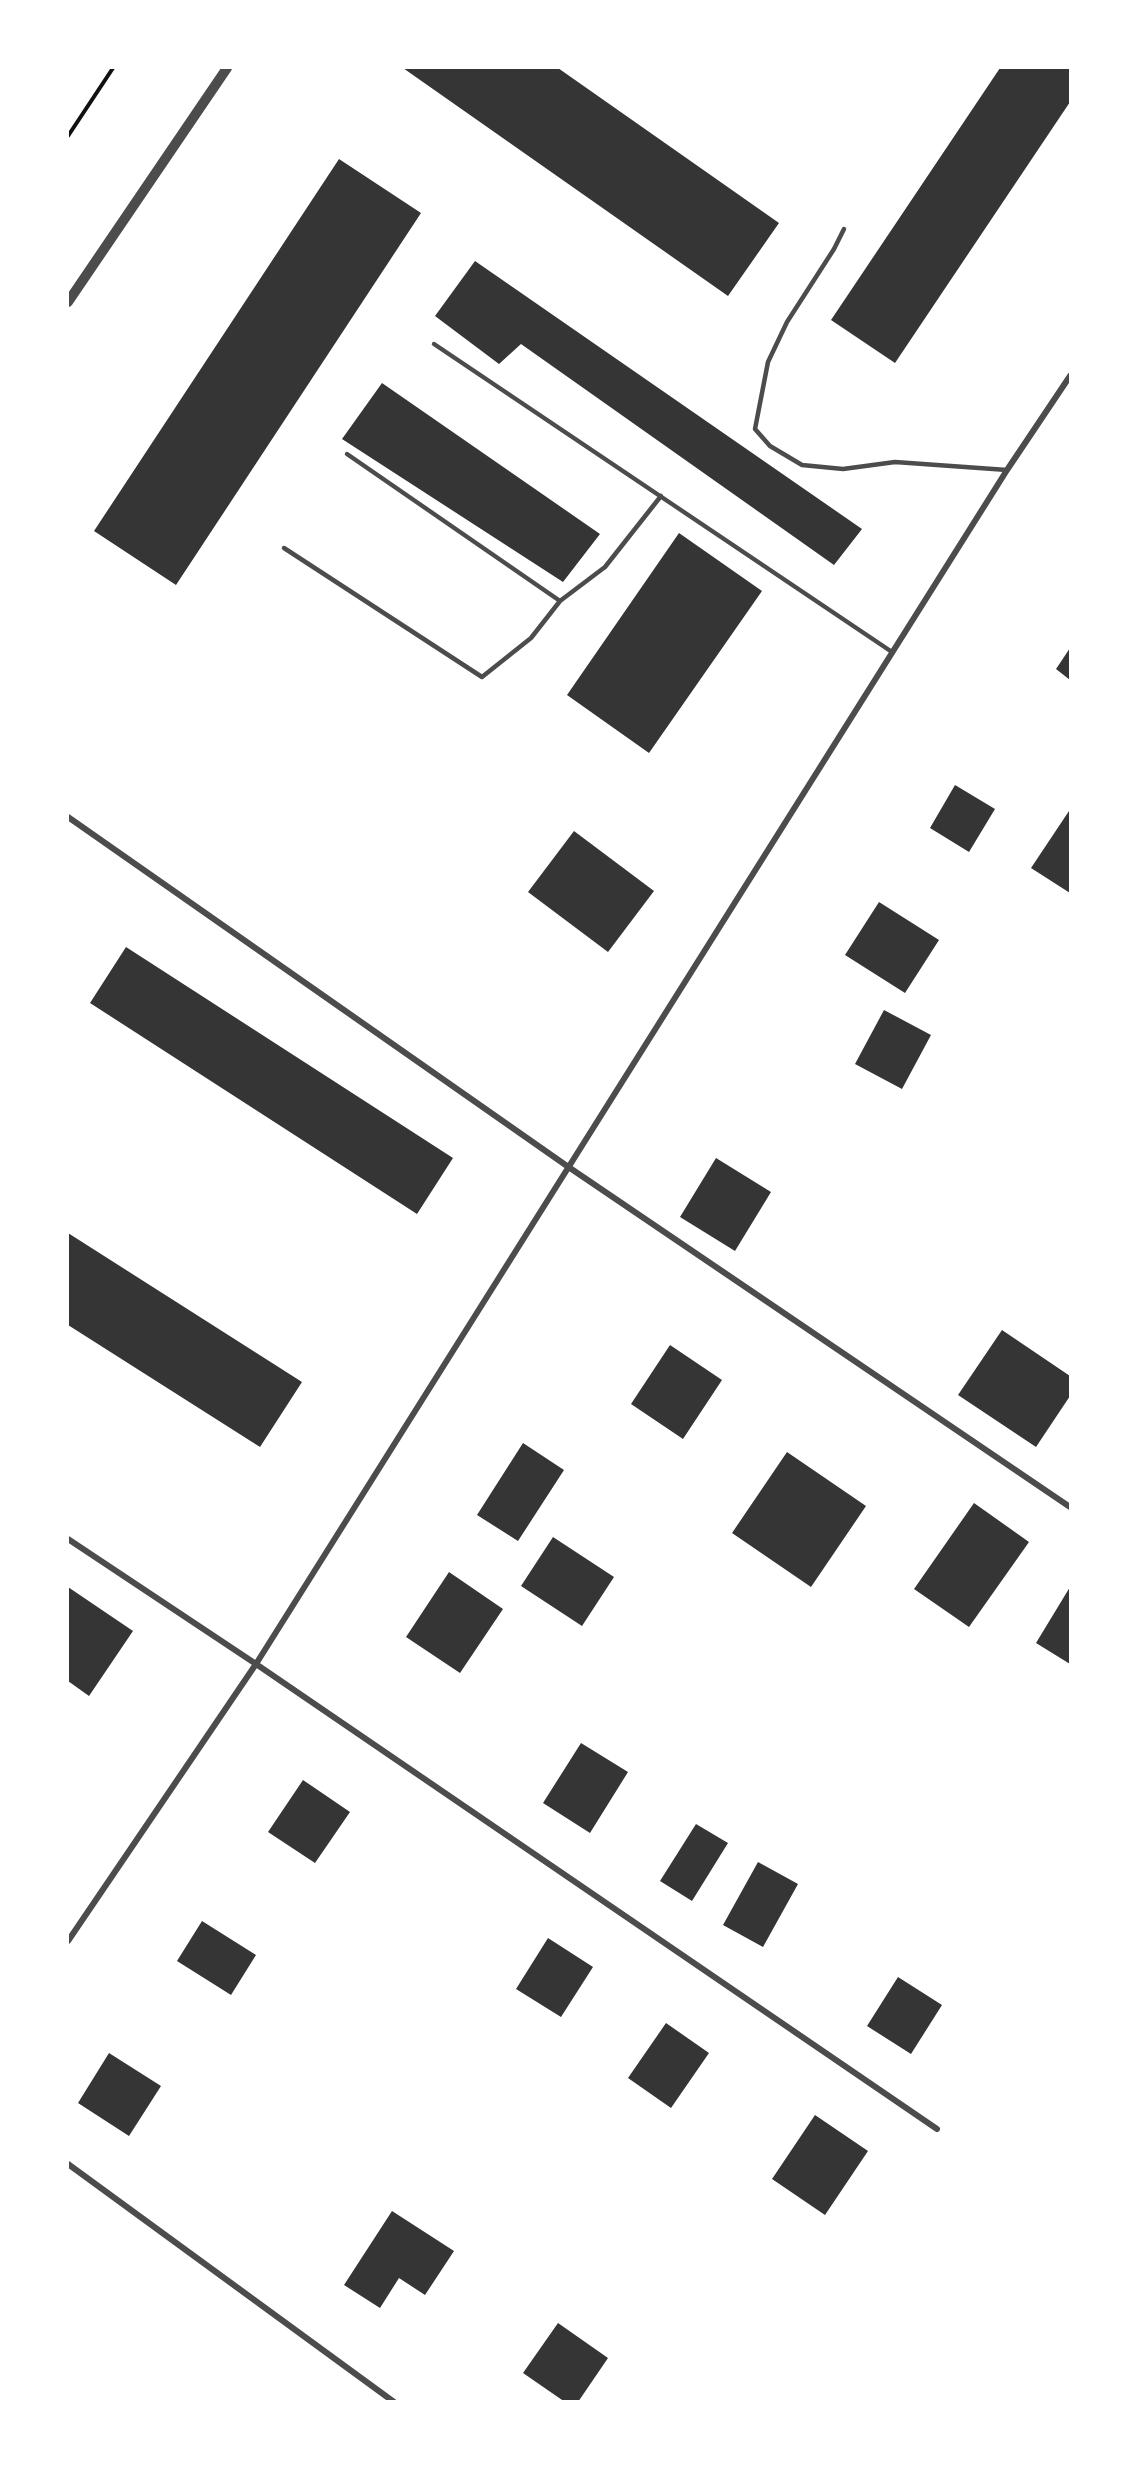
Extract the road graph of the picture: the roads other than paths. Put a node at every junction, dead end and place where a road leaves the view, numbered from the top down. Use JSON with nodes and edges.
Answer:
{"nodes":[{"id":1,"x":227,"y":68,"type":"edge"},
{"id":2,"x":844,"y":229,"type":"dead end"},
{"id":3,"x":68,"y":302,"type":"edge"},
{"id":4,"x":434,"y":344,"type":"dead end"},
{"id":5,"x":1071,"y":376,"type":"edge"},
{"id":6,"x":347,"y":454,"type":"dead end"},
{"id":7,"x":1007,"y":470,"type":"junction"},
{"id":8,"x":661,"y":496,"type":"junction"},
{"id":9,"x":284,"y":548,"type":"dead end"},
{"id":10,"x":560,"y":601,"type":"junction"},
{"id":11,"x":892,"y":652,"type":"junction"},
{"id":12,"x":68,"y":817,"type":"edge"},
{"id":13,"x":567,"y":1166,"type":"junction"},
{"id":14,"x":1071,"y":1507,"type":"edge"},
{"id":15,"x":68,"y":1539,"type":"edge"},
{"id":16,"x":256,"y":1664,"type":"junction"},
{"id":17,"x":68,"y":1941,"type":"edge"},
{"id":18,"x":937,"y":2129,"type":"dead end"},
{"id":19,"x":68,"y":2164,"type":"edge"},
{"id":20,"x":394,"y":2402,"type":"edge"}],
"edges":[{"from":1,"to":3,"type":"street"},
{"from":2,"to":7,"type":"lane"},
{"from":4,"to":8,"type":"lane"},
{"from":5,"to":7,"type":"street"},
{"from":6,"to":10,"type":"lane"},
{"from":7,"to":11,"type":"street"},
{"from":8,"to":10,"type":"lane"},
{"from":8,"to":11,"type":"lane"},
{"from":9,"to":10,"type":"lane"},
{"from":11,"to":13,"type":"street"},
{"from":12,"to":13,"type":"street"},
{"from":13,"to":14,"type":"street"},
{"from":13,"to":16,"type":"street"},
{"from":15,"to":16,"type":"street"},
{"from":16,"to":17,"type":"street"},
{"from":16,"to":18,"type":"street"},
{"from":19,"to":20,"type":"street"}]}
